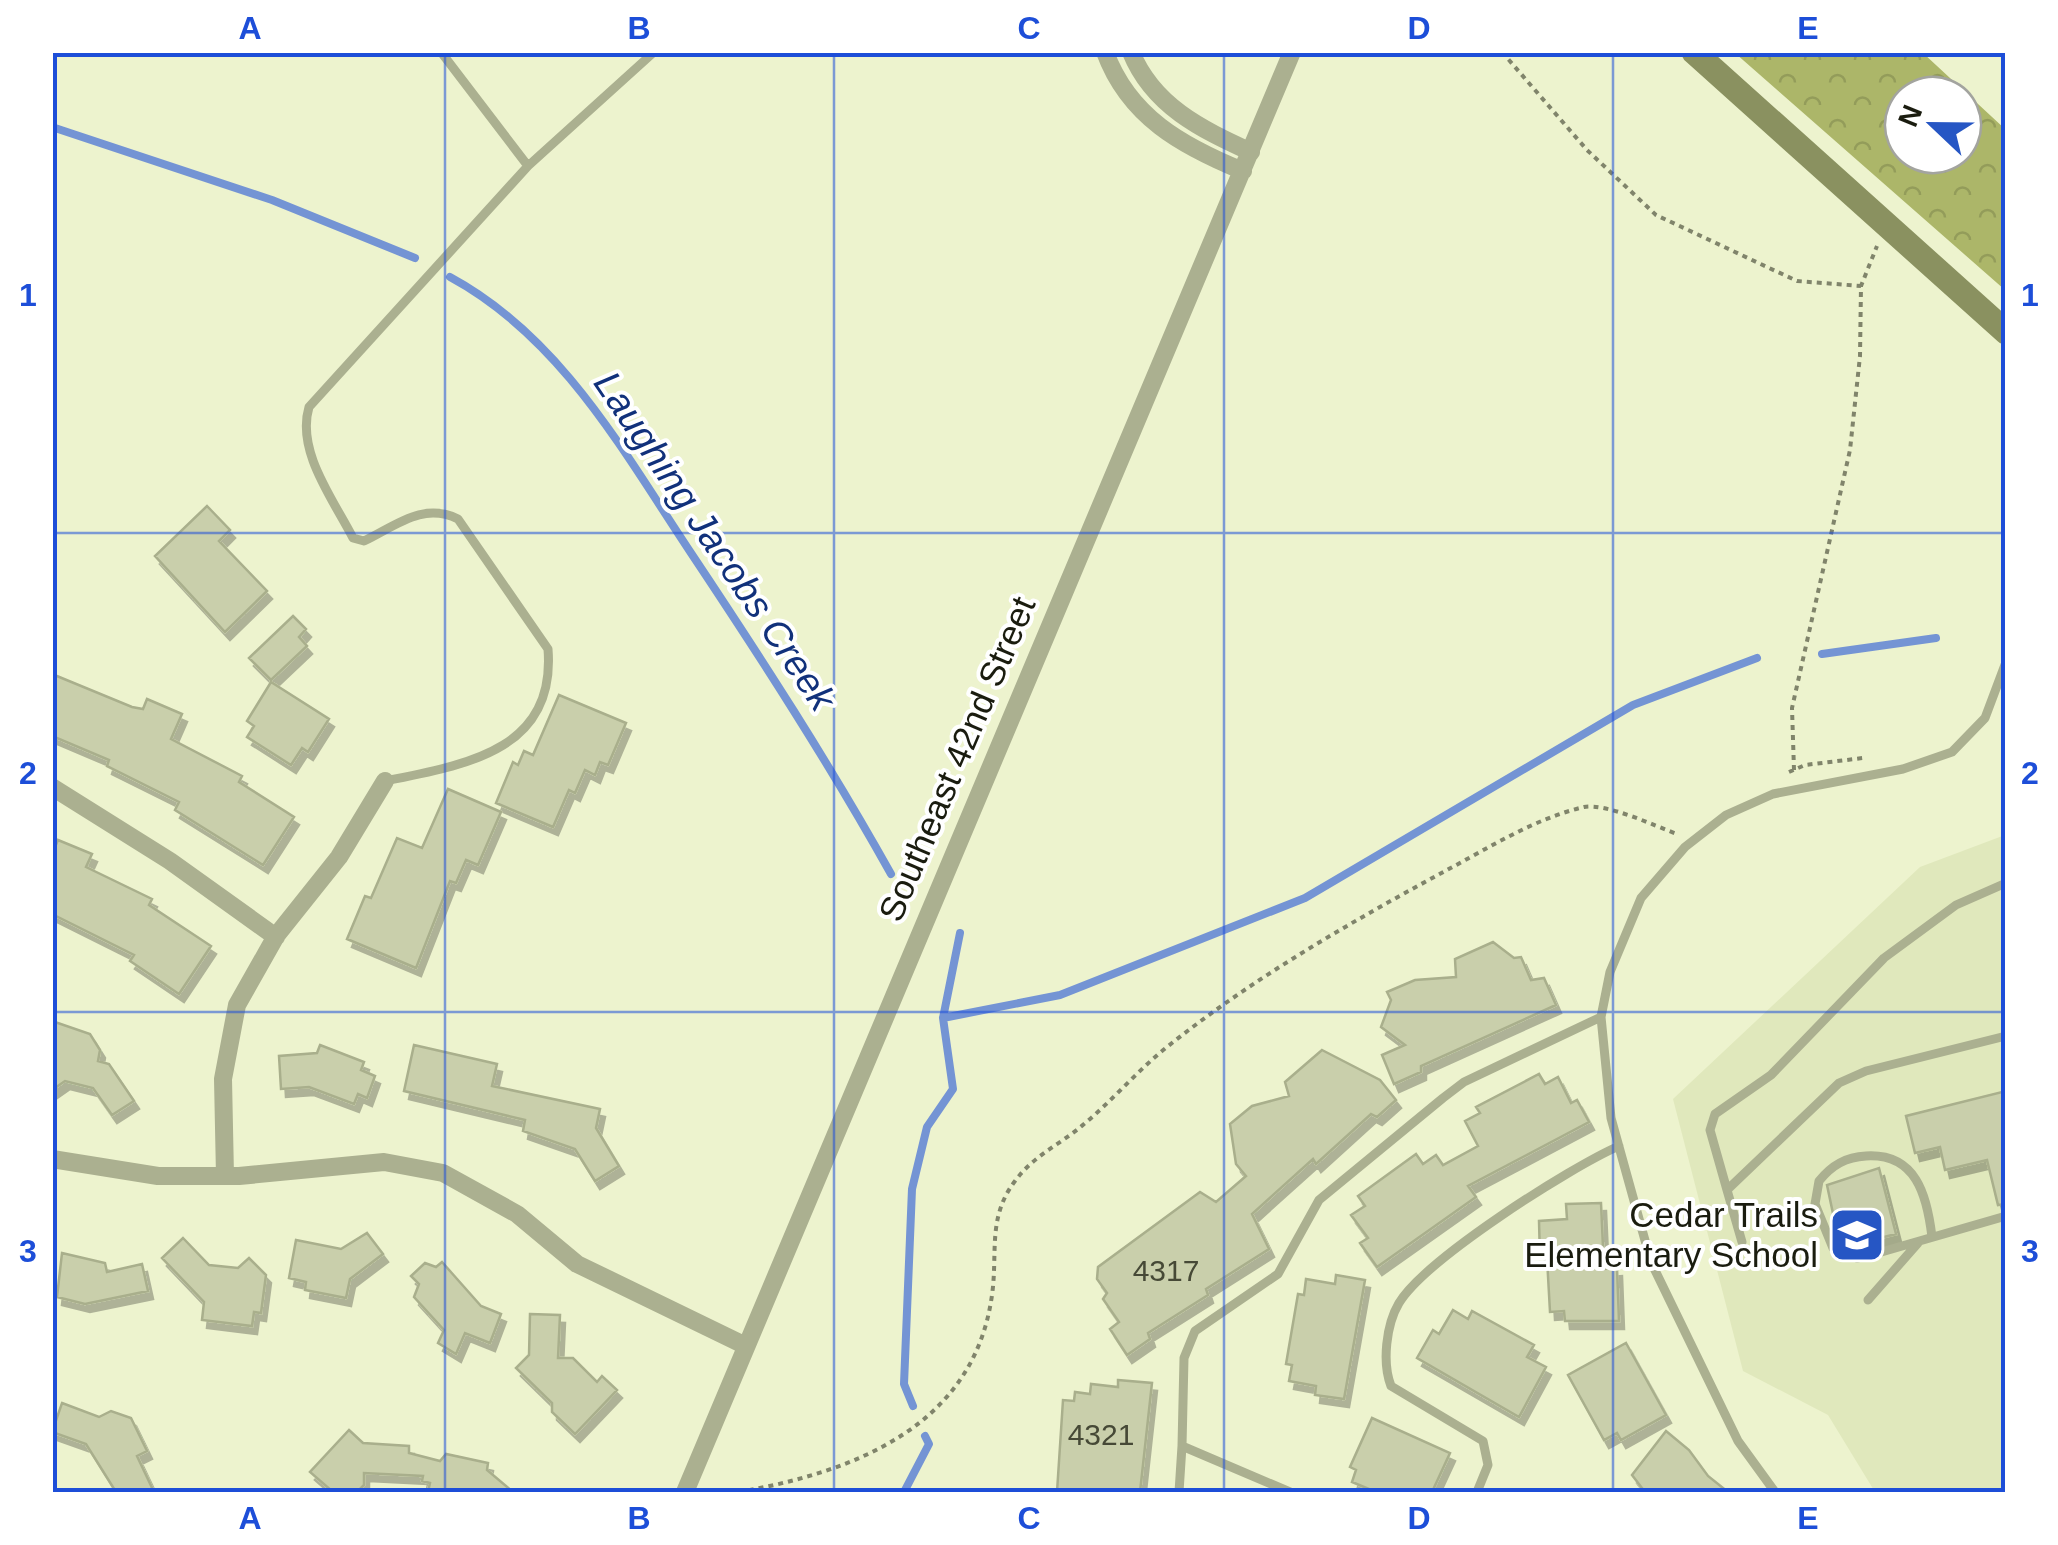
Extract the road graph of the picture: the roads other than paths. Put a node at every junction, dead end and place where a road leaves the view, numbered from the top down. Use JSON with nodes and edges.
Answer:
{"nodes":[{"id":1,"x":441,"y":52,"type":"edge"},
{"id":2,"x":654,"y":52,"type":"edge"},
{"id":3,"x":1105,"y":52,"type":"edge"},
{"id":4,"x":1131,"y":52,"type":"edge"},
{"id":5,"x":1292,"y":52,"type":"edge"},
{"id":6,"x":1694,"y":52,"type":"edge"},
{"id":7,"x":1250,"y":152,"type":"junction"},
{"id":8,"x":528,"y":166,"type":"junction"},
{"id":9,"x":1242,"y":171,"type":"junction"},
{"id":10,"x":2006,"y":332,"type":"edge"},
{"id":11,"x":2006,"y":662,"type":"edge"},
{"id":12,"x":384,"y":782,"type":"joint"},
{"id":13,"x":52,"y":787,"type":"edge"},
{"id":14,"x":2006,"y":882,"type":"edge"},
{"id":15,"x":276,"y":937,"type":"junction"},
{"id":16,"x":1602,"y":1017,"type":"junction"},
{"id":17,"x":2006,"y":1036,"type":"edge"},
{"id":18,"x":1619,"y":1146,"type":"junction"},
{"id":19,"x":52,"y":1158,"type":"edge"},
{"id":20,"x":225,"y":1176,"type":"junction"},
{"id":21,"x":1727,"y":1190,"type":"junction"},
{"id":22,"x":2006,"y":1216,"type":"edge"},
{"id":23,"x":1932,"y":1237,"type":"junction"},
{"id":24,"x":1919,"y":1240,"type":"junction"},
{"id":25,"x":1742,"y":1242,"type":"dead end"},
{"id":26,"x":1868,"y":1300,"type":"dead end"},
{"id":27,"x":744,"y":1345,"type":"junction"},
{"id":28,"x":1182,"y":1446,"type":"junction"},
{"id":29,"x":685,"y":1492,"type":"edge"},
{"id":30,"x":1180,"y":1492,"type":"edge"},
{"id":31,"x":1290,"y":1492,"type":"edge"},
{"id":32,"x":1476,"y":1492,"type":"edge"},
{"id":33,"x":1775,"y":1492,"type":"edge"}],
"edges":[{"from":1,"to":8,"type":"lane"},
{"from":2,"to":8,"type":"lane"},
{"from":3,"to":9,"type":"street"},
{"from":4,"to":7,"type":"street"},
{"from":5,"to":7,"type":"street","name":"Southeast 42nd Street"},
{"from":6,"to":10,"type":"main road"},
{"from":7,"to":9,"type":"street","name":"Southeast 42nd Street"},
{"from":8,"to":12,"type":"lane"},
{"from":9,"to":27,"type":"street","name":"Southeast 42nd Street"},
{"from":11,"to":16,"type":"lane"},
{"from":12,"to":15,"type":"street"},
{"from":13,"to":15,"type":"street"},
{"from":14,"to":21,"type":"lane"},
{"from":15,"to":20,"type":"street"},
{"from":16,"to":18,"type":"lane"},
{"from":16,"to":28,"type":"lane"},
{"from":17,"to":21,"type":"lane"},
{"from":18,"to":32,"type":"lane"},
{"from":18,"to":33,"type":"lane"},
{"from":19,"to":20,"type":"street"},
{"from":20,"to":27,"type":"street"},
{"from":21,"to":25,"type":"lane"},
{"from":22,"to":23,"type":"lane"},
{"from":23,"to":24,"type":"lane"},
{"from":23,"to":24,"type":"lane"},
{"from":24,"to":26,"type":"lane"},
{"from":27,"to":29,"type":"street","name":"Southeast 42nd Street"},
{"from":28,"to":30,"type":"lane"},
{"from":28,"to":31,"type":"lane"}]}
